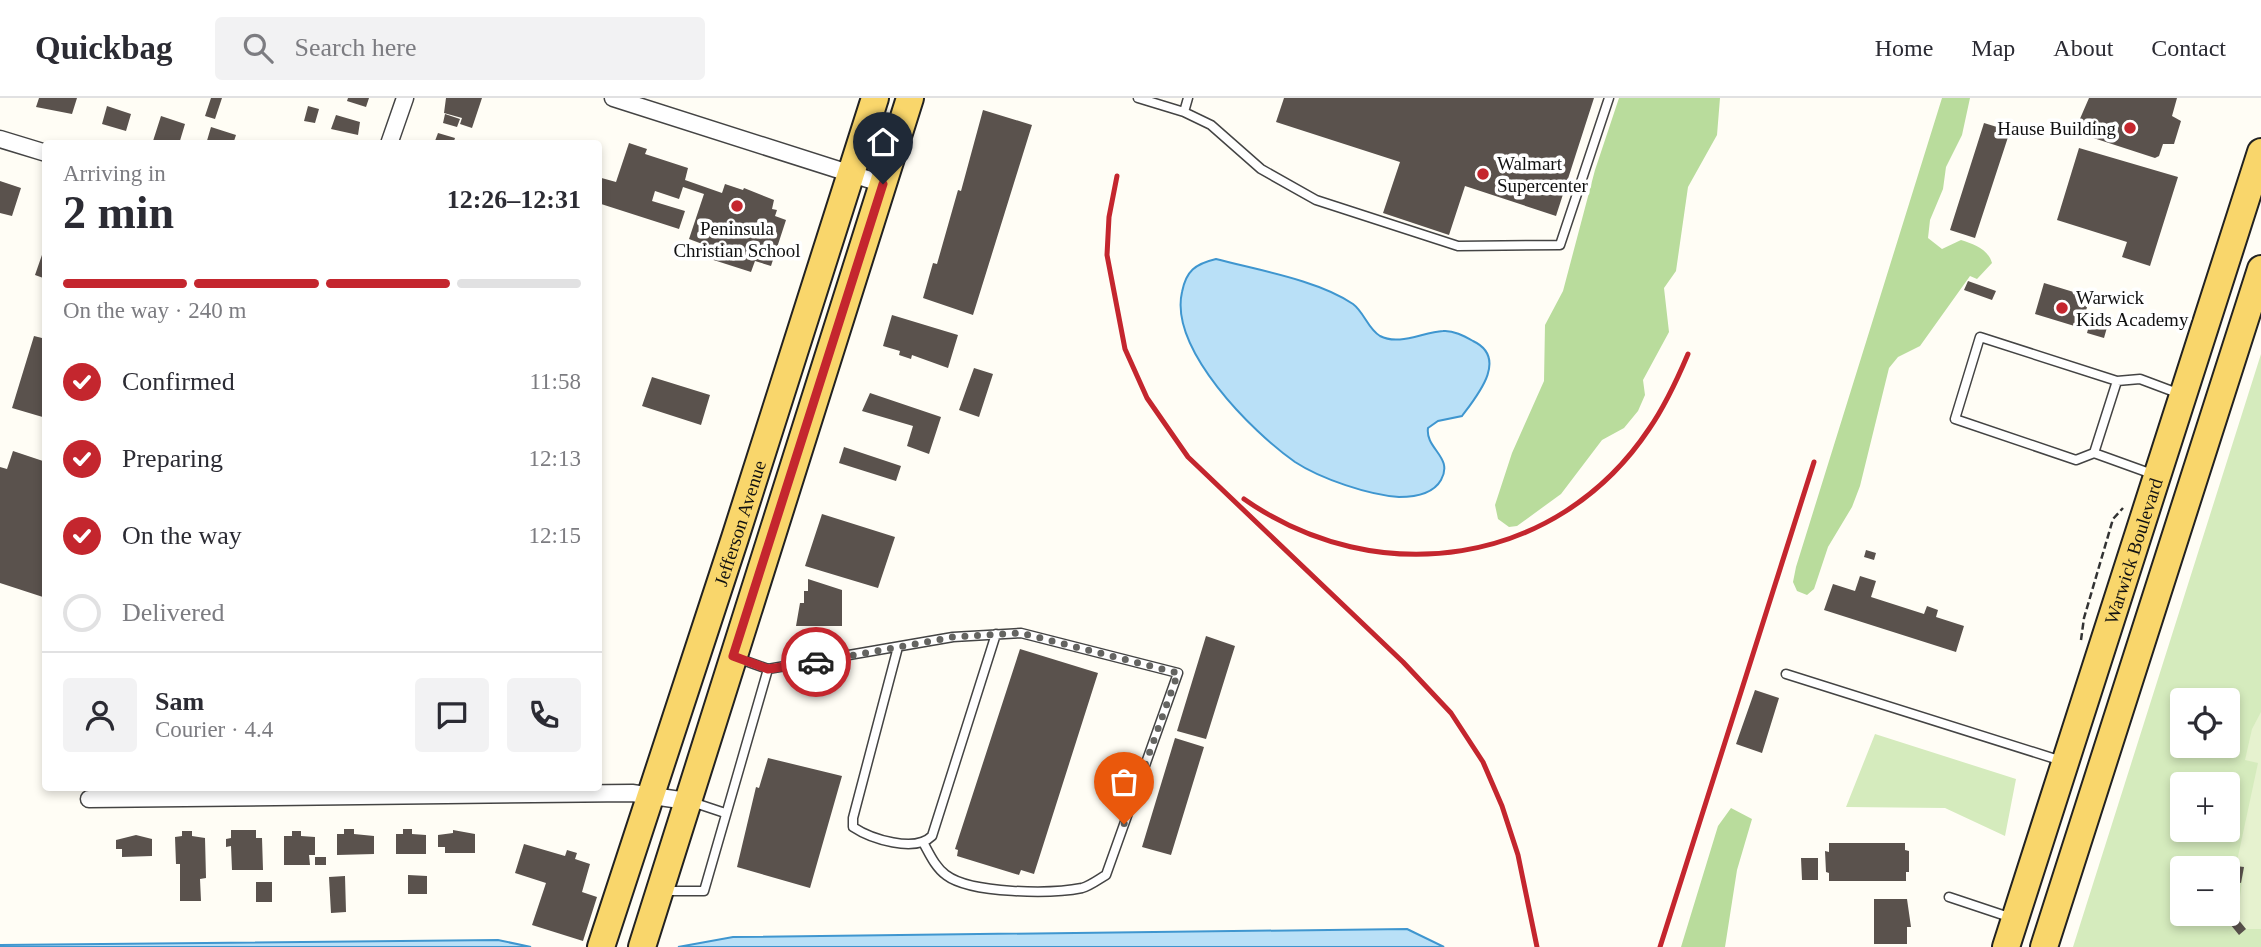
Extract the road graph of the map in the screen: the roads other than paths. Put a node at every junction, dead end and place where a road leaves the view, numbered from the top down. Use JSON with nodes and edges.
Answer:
{"nodes":[{"id":1,"x":405,"y":98,"type":"edge"},
{"id":2,"x":613,"y":98,"type":"edge"},
{"id":3,"x":875,"y":98,"type":"edge"},
{"id":4,"x":910,"y":98,"type":"edge"},
{"id":5,"x":1138,"y":98,"type":"edge"},
{"id":6,"x":1188,"y":98,"type":"edge"},
{"id":7,"x":1609,"y":98,"type":"edge"},
{"id":8,"x":1152,"y":100,"type":"edge"},
{"id":9,"x":1184,"y":112,"type":"junction"},
{"id":10,"x":0,"y":139,"type":"edge"},
{"id":11,"x":390,"y":140,"type":"edge"},
{"id":12,"x":42,"y":152,"type":"edge"},
{"id":13,"x":2261,"y":152,"type":"edge"},
{"id":14,"x":851,"y":174,"type":"junction"},
{"id":15,"x":883,"y":184,"type":"junction"},
{"id":16,"x":2256,"y":188,"type":"edge"},
{"id":17,"x":2261,"y":269,"type":"edge"},
{"id":18,"x":2117,"y":381,"type":"junction"},
{"id":19,"x":2183,"y":395,"type":"junction"},
{"id":20,"x":2094,"y":453,"type":"junction"},
{"id":21,"x":2157,"y":475,"type":"junction"},
{"id":22,"x":2119,"y":592,"type":"junction"},
{"id":23,"x":2152,"y":603,"type":"junction"},
{"id":24,"x":996,"y":634,"type":"junction"},
{"id":25,"x":898,"y":647,"type":"junction"},
{"id":26,"x":733,"y":656,"type":"junction"},
{"id":27,"x":768,"y":669,"type":"junction"},
{"id":28,"x":1786,"y":674,"type":"dead end"},
{"id":29,"x":2064,"y":762,"type":"junction"},
{"id":30,"x":2098,"y":772,"type":"junction"},
{"id":31,"x":649,"y":794,"type":"junction"},
{"id":32,"x":89,"y":799,"type":"dead end"},
{"id":33,"x":687,"y":801,"type":"junction"},
{"id":34,"x":726,"y":813,"type":"junction"},
{"id":35,"x":924,"y":844,"type":"junction"},
{"id":36,"x":659,"y":891,"type":"junction"},
{"id":37,"x":1949,"y":897,"type":"dead end"},
{"id":38,"x":2015,"y":919,"type":"junction"},
{"id":39,"x":601,"y":947,"type":"edge"},
{"id":40,"x":642,"y":947,"type":"edge"},
{"id":41,"x":2006,"y":947,"type":"edge"},
{"id":42,"x":2044,"y":947,"type":"edge"}],
"edges":[{"from":1,"to":11,"type":"street"},
{"from":2,"to":14,"type":"street"},
{"from":3,"to":14,"type":"main road","name":"Jefferson Avenue"},
{"from":4,"to":15,"type":"main road","name":"Jefferson Avenue"},
{"from":5,"to":8,"type":"lane"},
{"from":6,"to":9,"type":"lane"},
{"from":7,"to":9,"type":"lane"},
{"from":8,"to":9,"type":"lane"},
{"from":10,"to":12,"type":"street"},
{"from":13,"to":16,"type":"main road","name":"Warwick Boulevard"},
{"from":14,"to":15,"type":"street"},
{"from":14,"to":31,"type":"main road","name":"Jefferson Avenue"},
{"from":15,"to":26,"type":"main road","name":"Jefferson Avenue"},
{"from":16,"to":19,"type":"main road","name":"Warwick Boulevard"},
{"from":17,"to":23,"type":"main road","name":"Warwick Boulevard"},
{"from":18,"to":19,"type":"lane"},
{"from":18,"to":20,"type":"lane"},
{"from":18,"to":20,"type":"lane"},
{"from":19,"to":21,"type":"main road","name":"Warwick Boulevard"},
{"from":20,"to":21,"type":"lane"},
{"from":21,"to":22,"type":"main road","name":"Warwick Boulevard"},
{"from":22,"to":23,"type":"main road"},
{"from":22,"to":29,"type":"main road","name":"Warwick Boulevard"},
{"from":23,"to":30,"type":"main road","name":"Warwick Boulevard"},
{"from":24,"to":25,"type":"lane"},
{"from":24,"to":35,"type":"lane"},
{"from":24,"to":35,"type":"lane"},
{"from":25,"to":27,"type":"lane"},
{"from":25,"to":35,"type":"lane"},
{"from":26,"to":27,"type":"lane"},
{"from":26,"to":33,"type":"main road","name":"Jefferson Avenue"},
{"from":27,"to":34,"type":"lane"},
{"from":28,"to":29,"type":"lane"},
{"from":29,"to":30,"type":"main road"},
{"from":29,"to":38,"type":"main road","name":"Warwick Boulevard"},
{"from":30,"to":42,"type":"main road","name":"Warwick Boulevard"},
{"from":31,"to":32,"type":"street"},
{"from":31,"to":33,"type":"street"},
{"from":31,"to":39,"type":"main road","name":"Jefferson Avenue"},
{"from":33,"to":34,"type":"lane"},
{"from":33,"to":36,"type":"main road","name":"Jefferson Avenue"},
{"from":34,"to":36,"type":"lane"},
{"from":36,"to":40,"type":"main road","name":"Jefferson Avenue"},
{"from":37,"to":38,"type":"lane"},
{"from":38,"to":41,"type":"main road","name":"Warwick Boulevard"}]}
